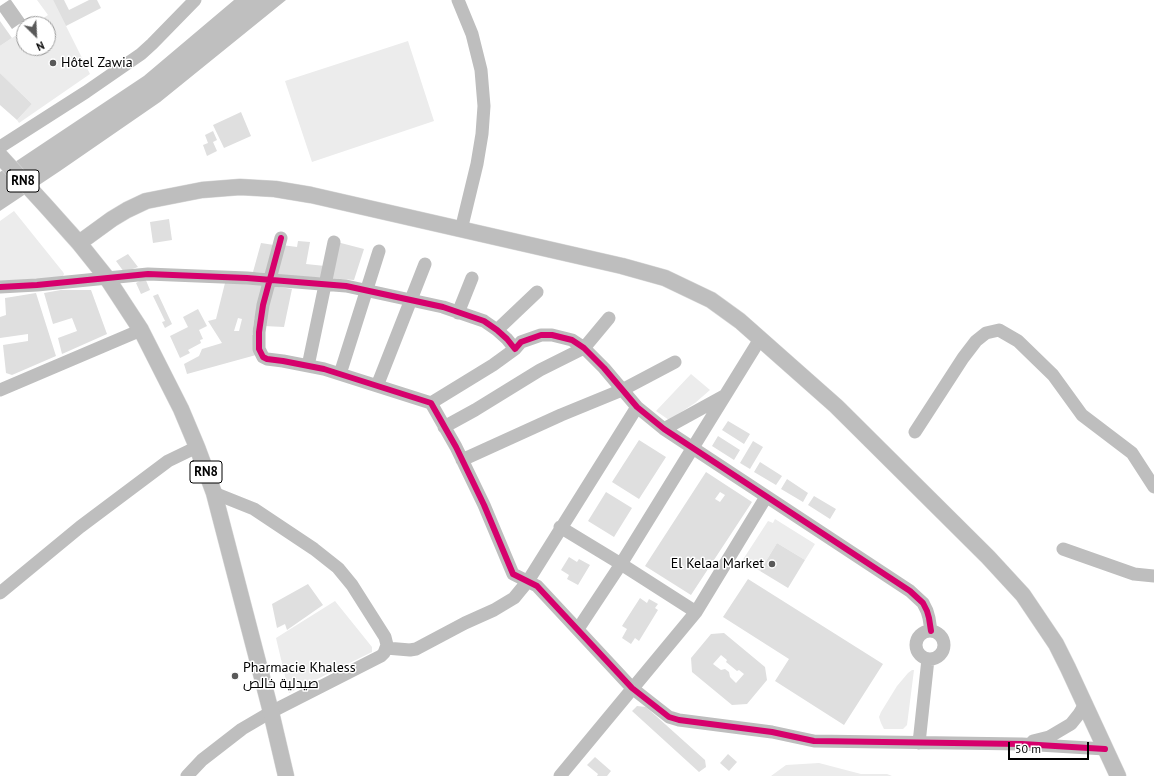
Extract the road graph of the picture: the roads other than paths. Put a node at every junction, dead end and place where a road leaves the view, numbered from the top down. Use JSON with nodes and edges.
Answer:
{"nodes":[{"id":1,"x":195,"y":0,"type":"edge"},
{"id":2,"x":458,"y":0,"type":"edge"},
{"id":3,"x":0,"y":147,"type":"edge"},
{"id":4,"x":0,"y":157,"type":"edge"},
{"id":5,"x":461,"y":230,"type":"junction"},
{"id":6,"x":281,"y":238,"type":"dead end"},
{"id":7,"x":334,"y":242,"type":"dead end"},
{"id":8,"x":79,"y":243,"type":"junction"},
{"id":9,"x":379,"y":251,"type":"dead end"},
{"id":10,"x":425,"y":264,"type":"dead end"},
{"id":11,"x":107,"y":278,"type":"junction"},
{"id":12,"x":472,"y":278,"type":"dead end"},
{"id":13,"x":270,"y":280,"type":"junction"},
{"id":14,"x":324,"y":284,"type":"junction"},
{"id":15,"x":0,"y":287,"type":"edge"},
{"id":16,"x":367,"y":290,"type":"junction"},
{"id":17,"x":537,"y":292,"type":"dead end"},
{"id":18,"x":412,"y":300,"type":"junction"},
{"id":19,"x":458,"y":313,"type":"junction"},
{"id":20,"x":609,"y":318,"type":"dead end"},
{"id":21,"x":141,"y":330,"type":"junction"},
{"id":22,"x":497,"y":330,"type":"junction"},
{"id":23,"x":760,"y":339,"type":"junction"},
{"id":24,"x":584,"y":348,"type":"junction"},
{"id":25,"x":515,"y":349,"type":"junction"},
{"id":26,"x":675,"y":362,"type":"dead end"},
{"id":27,"x":308,"y":366,"type":"junction"},
{"id":28,"x":340,"y":374,"type":"junction"},
{"id":29,"x":377,"y":386,"type":"junction"},
{"id":30,"x":0,"y":390,"type":"edge"},
{"id":31,"x":622,"y":390,"type":"junction"},
{"id":32,"x":725,"y":396,"type":"junction"},
{"id":33,"x":431,"y":403,"type":"junction"},
{"id":34,"x":637,"y":407,"type":"junction"},
{"id":35,"x":444,"y":427,"type":"junction"},
{"id":36,"x":664,"y":429,"type":"junction"},
{"id":37,"x":914,"y":432,"type":"dead end"},
{"id":38,"x":197,"y":447,"type":"junction"},
{"id":39,"x":692,"y":448,"type":"junction"},
{"id":40,"x":462,"y":460,"type":"junction"},
{"id":41,"x":1154,"y":487,"type":"edge"},
{"id":42,"x":214,"y":493,"type":"junction"},
{"id":43,"x":766,"y":497,"type":"junction"},
{"id":44,"x":560,"y":527,"type":"junction"},
{"id":45,"x":1063,"y":549,"type":"dead end"},
{"id":46,"x":621,"y":564,"type":"junction"},
{"id":47,"x":1154,"y":576,"type":"edge"},
{"id":48,"x":528,"y":581,"type":"junction"},
{"id":49,"x":0,"y":593,"type":"edge"},
{"id":50,"x":696,"y":612,"type":"junction"},
{"id":51,"x":578,"y":629,"type":"junction"},
{"id":52,"x":931,"y":631,"type":"junction"},
{"id":53,"x":386,"y":648,"type":"junction"},
{"id":54,"x":928,"y":659,"type":"junction"},
{"id":55,"x":632,"y":688,"type":"junction"},
{"id":56,"x":1085,"y":704,"type":"junction"},
{"id":57,"x":271,"y":712,"type":"junction"},
{"id":58,"x":919,"y":743,"type":"junction"},
{"id":59,"x":1022,"y":744,"type":"junction"},
{"id":60,"x":1105,"y":749,"type":"junction"},
{"id":61,"x":187,"y":776,"type":"edge"},
{"id":62,"x":286,"y":776,"type":"edge"},
{"id":63,"x":560,"y":776,"type":"edge"},
{"id":64,"x":1118,"y":776,"type":"edge"}],
"edges":[{"from":1,"to":3,"type":"street"},
{"from":2,"to":5,"type":"street"},
{"from":4,"to":8,"type":"main road","number":"RN8"},
{"from":5,"to":8,"type":"main road"},
{"from":5,"to":23,"type":"main road"},
{"from":6,"to":13,"type":"street"},
{"from":7,"to":14,"type":"street"},
{"from":8,"to":11,"type":"main road","number":"RN8"},
{"from":9,"to":16,"type":"street"},
{"from":10,"to":18,"type":"street"},
{"from":11,"to":13,"type":"street"},
{"from":11,"to":15,"type":"street"},
{"from":11,"to":21,"type":"main road","number":"RN8"},
{"from":12,"to":19,"type":"street"},
{"from":13,"to":14,"type":"street"},
{"from":13,"to":27,"type":"street"},
{"from":14,"to":16,"type":"street"},
{"from":14,"to":27,"type":"street"},
{"from":16,"to":18,"type":"street"},
{"from":16,"to":28,"type":"street"},
{"from":17,"to":22,"type":"street"},
{"from":18,"to":19,"type":"street"},
{"from":18,"to":29,"type":"street"},
{"from":19,"to":22,"type":"street"},
{"from":20,"to":24,"type":"street"},
{"from":21,"to":30,"type":"street"},
{"from":21,"to":38,"type":"main road","number":"RN8"},
{"from":22,"to":25,"type":"street"},
{"from":23,"to":32,"type":"street"},
{"from":23,"to":56,"type":"main road"},
{"from":24,"to":25,"type":"street"},
{"from":24,"to":31,"type":"street"},
{"from":24,"to":35,"type":"street"},
{"from":25,"to":33,"type":"street"},
{"from":26,"to":31,"type":"street"},
{"from":27,"to":28,"type":"street"},
{"from":28,"to":29,"type":"street"},
{"from":29,"to":33,"type":"street"},
{"from":31,"to":34,"type":"street"},
{"from":31,"to":40,"type":"street"},
{"from":32,"to":36,"type":"street"},
{"from":32,"to":39,"type":"street"},
{"from":33,"to":35,"type":"street"},
{"from":34,"to":36,"type":"street"},
{"from":34,"to":44,"type":"street"},
{"from":35,"to":40,"type":"street"},
{"from":36,"to":39,"type":"street"},
{"from":37,"to":41,"type":"street"},
{"from":38,"to":42,"type":"main road","number":"RN8"},
{"from":38,"to":49,"type":"street"},
{"from":39,"to":43,"type":"street"},
{"from":39,"to":46,"type":"street"},
{"from":40,"to":48,"type":"street"},
{"from":42,"to":53,"type":"street"},
{"from":42,"to":57,"type":"main road","number":"RN8"},
{"from":43,"to":50,"type":"street"},
{"from":43,"to":52,"type":"street"},
{"from":44,"to":46,"type":"street"},
{"from":44,"to":48,"type":"street"},
{"from":45,"to":47,"type":"street"},
{"from":46,"to":50,"type":"street"},
{"from":46,"to":51,"type":"street"},
{"from":48,"to":51,"type":"street"},
{"from":48,"to":53,"type":"street"},
{"from":50,"to":55,"type":"street"},
{"from":51,"to":55,"type":"street"},
{"from":52,"to":54,"type":"street"},
{"from":52,"to":54,"type":"street"},
{"from":53,"to":57,"type":"street"},
{"from":54,"to":58,"type":"street"},
{"from":55,"to":58,"type":"street"},
{"from":55,"to":63,"type":"street"},
{"from":56,"to":59,"type":"street"},
{"from":56,"to":60,"type":"main road"},
{"from":57,"to":61,"type":"street"},
{"from":57,"to":62,"type":"main road","number":"RN8"},
{"from":58,"to":59,"type":"street"},
{"from":59,"to":60,"type":"street"},
{"from":60,"to":64,"type":"main road"}]}
